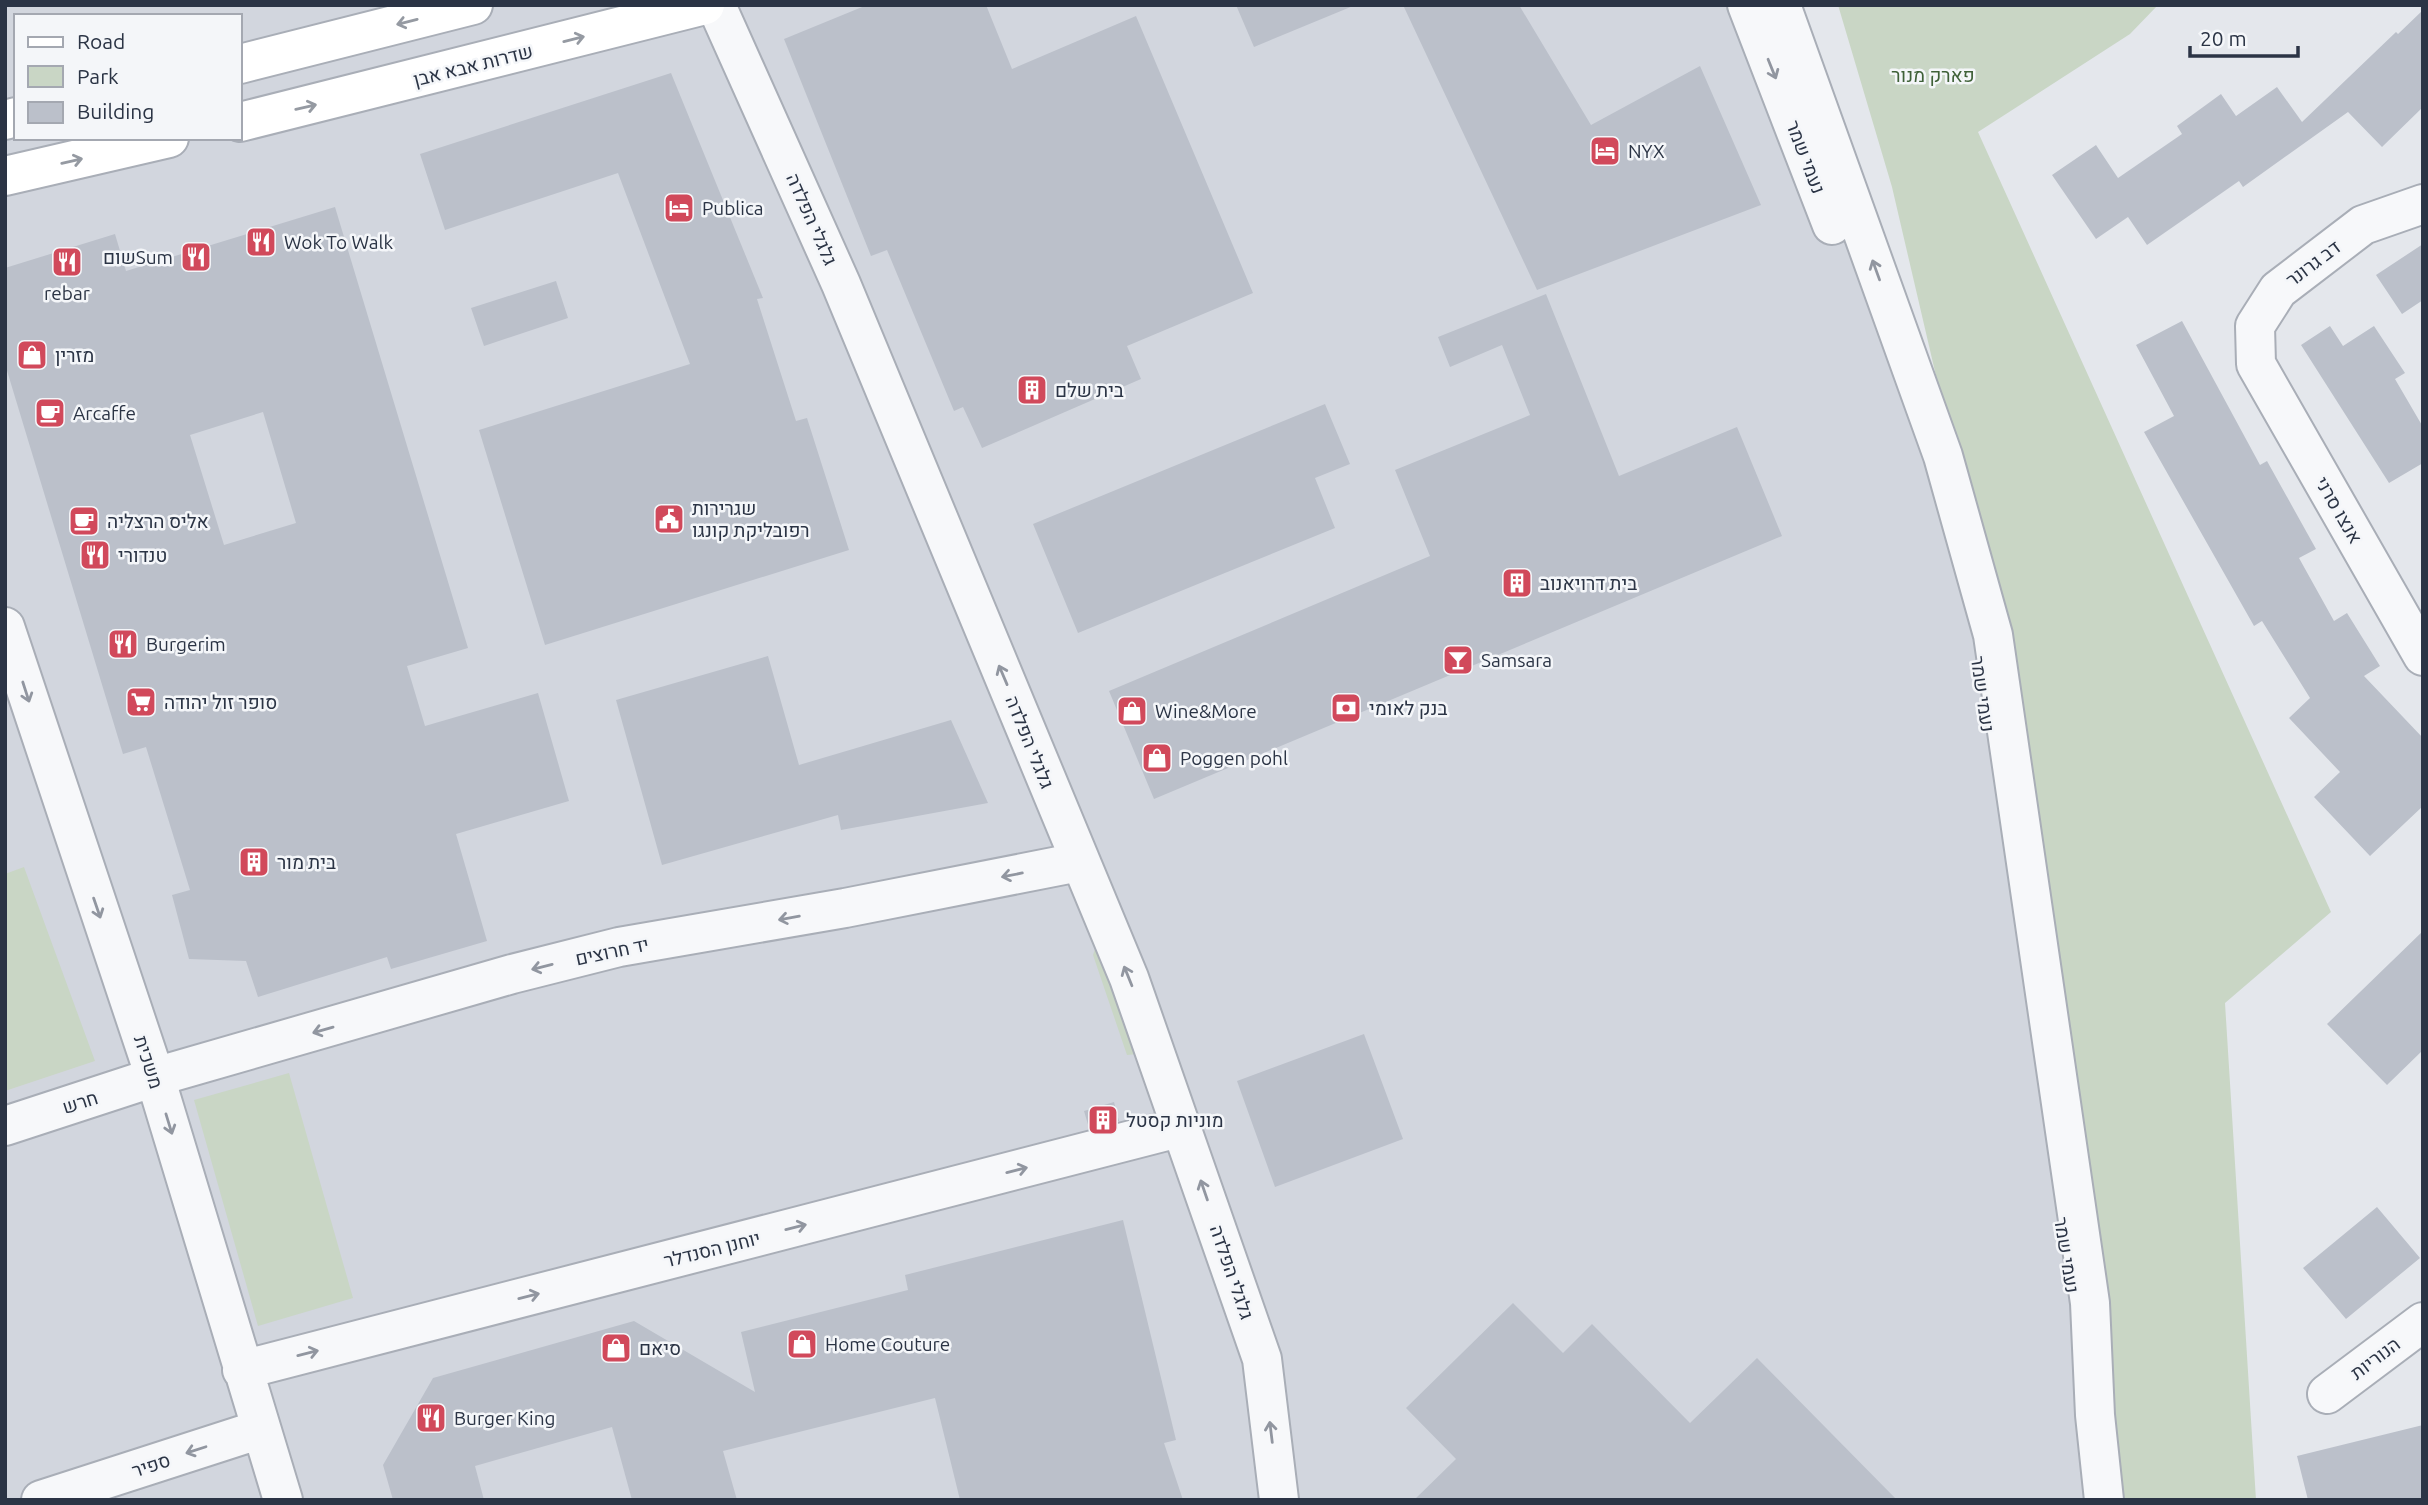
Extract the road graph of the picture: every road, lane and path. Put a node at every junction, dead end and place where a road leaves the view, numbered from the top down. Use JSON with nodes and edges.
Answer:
{"nodes":[{"id":1,"x":474,"y":5,"type":"edge"},
{"id":2,"x":705,"y":5,"type":"edge"},
{"id":3,"x":716,"y":5,"type":"edge"},
{"id":4,"x":1747,"y":5,"type":"edge"},
{"id":5,"x":1781,"y":5,"type":"edge"},
{"id":6,"x":242,"y":63,"type":"edge"},
{"id":7,"x":242,"y":121,"type":"edge"},
{"id":8,"x":160,"y":140,"type":"edge"},
{"id":9,"x":5,"y":176,"type":"edge"},
{"id":10,"x":2423,"y":204,"type":"edge"},
{"id":11,"x":2256,"y":364,"type":"joint"},
{"id":12,"x":5,"y":627,"type":"edge"},
{"id":13,"x":2423,"y":656,"type":"edge"},
{"id":14,"x":1079,"y":862,"type":"junction"},
{"id":15,"x":155,"y":1077,"type":"junction"},
{"id":16,"x":5,"y":1126,"type":"edge"},
{"id":17,"x":1182,"y":1127,"type":"junction"},
{"id":18,"x":2423,"y":1322,"type":"edge"},
{"id":19,"x":242,"y":1370,"type":"junction"},
{"id":20,"x":2327,"y":1394,"type":"dead end"},
{"id":21,"x":2095,"y":1415,"type":"junction"},
{"id":22,"x":261,"y":1429,"type":"junction"},
{"id":23,"x":41,"y":1500,"type":"edge"},
{"id":24,"x":283,"y":1500,"type":"edge"},
{"id":25,"x":1279,"y":1500,"type":"edge"},
{"id":26,"x":2104,"y":1500,"type":"edge"}],
"edges":[{"from":1,"to":6,"type":"main road","one_way":true},
{"from":7,"to":2,"type":"main road","name":"שדרות אבא אבן","one_way":true},
{"from":14,"to":3,"type":"street","name":"גלגלי הפלדה","one_way":true},
{"from":4,"to":21,"type":"street","name":"נעמי שמר","one_way":true},
{"from":21,"to":5,"type":"street","name":"נעמי שמר","one_way":true},
{"from":9,"to":8,"type":"main road","one_way":true},
{"from":10,"to":11,"type":"street","name":"דב גרונר"},
{"from":11,"to":13,"type":"street","name":"אנצו סרני"},
{"from":12,"to":15,"type":"street","name":"משכית","one_way":true},
{"from":14,"to":15,"type":"street","name":"יד חרוצים","one_way":true},
{"from":17,"to":14,"type":"street","name":"גלגלי הפלדה","one_way":true},
{"from":15,"to":16,"type":"street","name":"חרש"},
{"from":15,"to":19,"type":"street","name":"משכית","one_way":true},
{"from":19,"to":17,"type":"street","name":"יוחנן הסנדלר","one_way":true},
{"from":25,"to":17,"type":"street","name":"גלגלי הפלדה","one_way":true},
{"from":18,"to":20,"type":"street","name":"הנוריות"},
{"from":19,"to":22,"type":"street","name":"משכית"},
{"from":21,"to":26,"type":"street","name":"נעמי שמר"},
{"from":22,"to":23,"type":"street","name":"ספיר","one_way":true},
{"from":22,"to":24,"type":"street","name":"משכית"}]}
